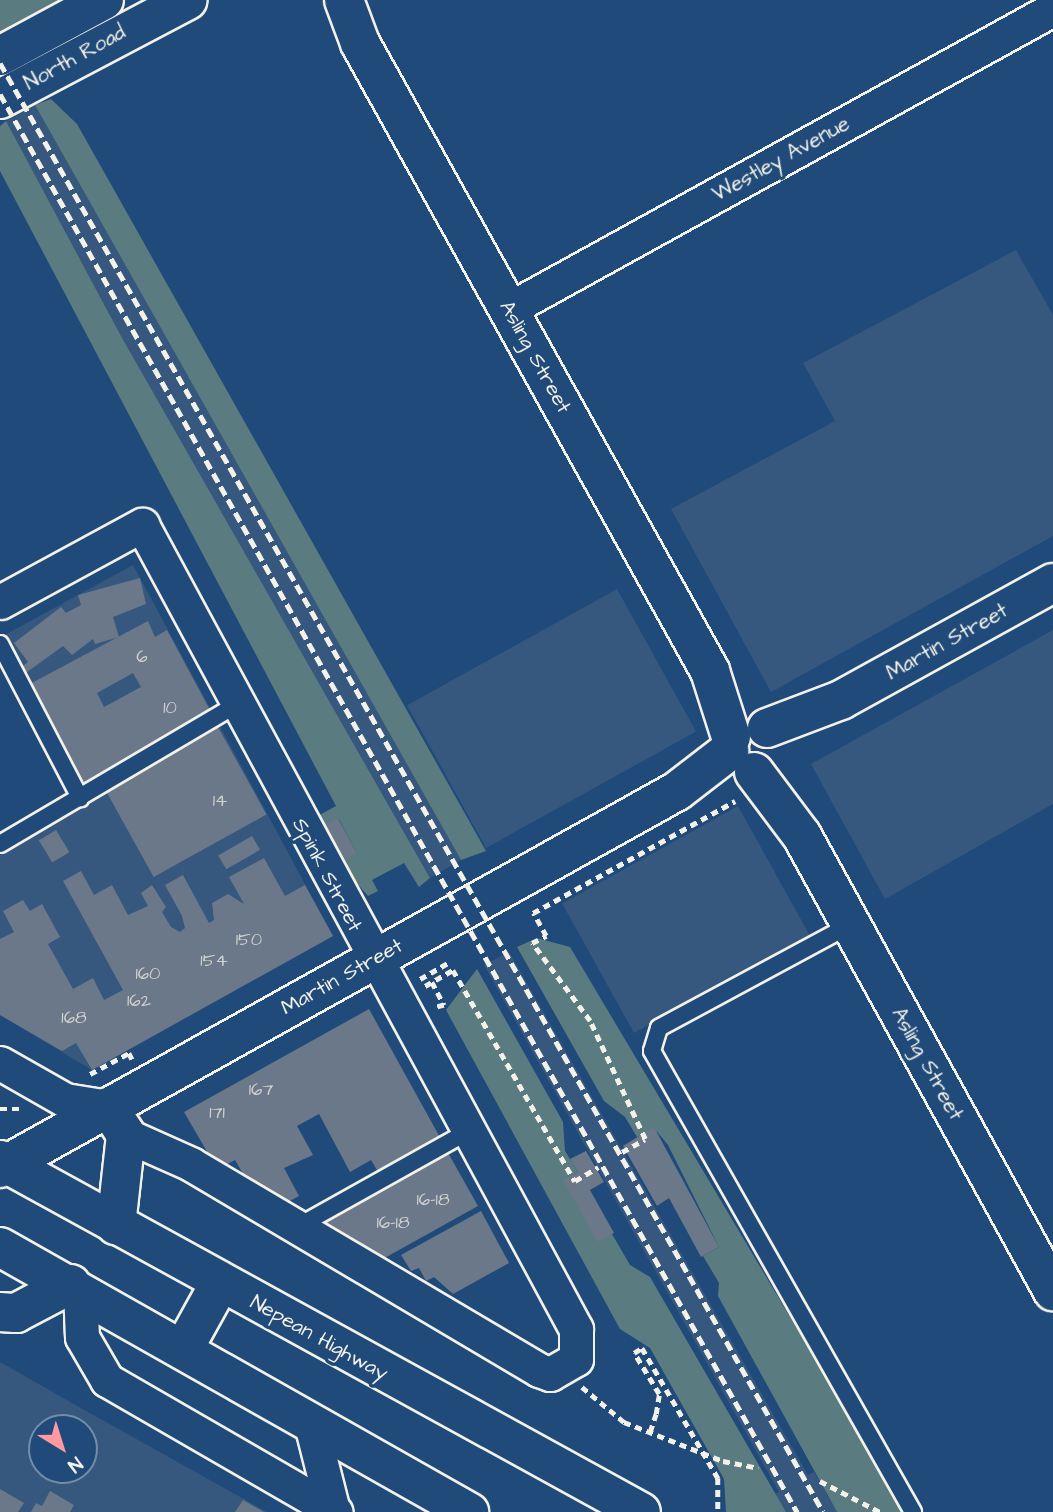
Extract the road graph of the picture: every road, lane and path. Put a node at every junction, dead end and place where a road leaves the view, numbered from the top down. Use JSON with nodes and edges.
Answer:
{"nodes":[{"id":1,"x":104,"y":0,"type":"edge"},
{"id":2,"x":188,"y":0,"type":"edge"},
{"id":3,"x":322,"y":0,"type":"edge"},
{"id":4,"x":344,"y":0,"type":"edge"},
{"id":5,"x":1053,"y":9,"type":"edge"},
{"id":6,"x":360,"y":43,"type":"junction"},
{"id":7,"x":0,"y":56,"type":"edge"},
{"id":8,"x":0,"y":99,"type":"edge"},
{"id":9,"x":509,"y":309,"type":"junction"},
{"id":10,"x":1053,"y":583,"type":"edge"},
{"id":11,"x":0,"y":602,"type":"edge"},
{"id":12,"x":0,"y":645,"type":"edge"},
{"id":13,"x":236,"y":705,"type":"junction"},
{"id":14,"x":752,"y":754,"type":"junction"},
{"id":15,"x":80,"y":798,"type":"junction"},
{"id":16,"x":0,"y":845,"type":"edge"},
{"id":17,"x":850,"y":925,"type":"junction"},
{"id":18,"x":373,"y":960,"type":"junction"},
{"id":19,"x":432,"y":982,"type":"junction"},
{"id":20,"x":425,"y":986,"type":"dead end"},
{"id":21,"x":444,"y":1005,"type":"dead end"},
{"id":22,"x":0,"y":1063,"type":"edge"},
{"id":23,"x":22,"y":1108,"type":"dead end"},
{"id":24,"x":0,"y":1109,"type":"edge"},
{"id":25,"x":117,"y":1121,"type":"junction"},
{"id":26,"x":467,"y":1132,"type":"junction"},
{"id":27,"x":622,"y":1152,"type":"dead end"},
{"id":28,"x":2,"y":1164,"type":"edge"},
{"id":29,"x":598,"y":1167,"type":"dead end"},
{"id":30,"x":116,"y":1225,"type":"junction"},
{"id":31,"x":297,"y":1227,"type":"junction"},
{"id":32,"x":0,"y":1248,"type":"edge"},
{"id":33,"x":220,"y":1283,"type":"junction"},
{"id":34,"x":75,"y":1287,"type":"junction"},
{"id":35,"x":1053,"y":1291,"type":"edge"},
{"id":36,"x":0,"y":1311,"type":"edge"},
{"id":37,"x":184,"y":1348,"type":"junction"},
{"id":38,"x":564,"y":1369,"type":"junction"},
{"id":39,"x":310,"y":1420,"type":"junction"},
{"id":40,"x":650,"y":1432,"type":"junction"},
{"id":41,"x":758,"y":1468,"type":"dead end"},
{"id":42,"x":820,"y":1481,"type":"dead end"},
{"id":43,"x":334,"y":1511,"type":"edge"},
{"id":44,"x":469,"y":1512,"type":"edge"},
{"id":45,"x":641,"y":1512,"type":"edge"},
{"id":46,"x":718,"y":1512,"type":"edge"},
{"id":47,"x":880,"y":1512,"type":"edge"},
{"id":48,"x":913,"y":1512,"type":"edge"}],
"edges":[{"from":1,"to":7,"type":"main road","name":"North Road"},
{"from":2,"to":8,"type":"main road","name":"North Road"},
{"from":3,"to":6,"type":"main road","name":"Asling Street"},
{"from":4,"to":6,"type":"main road","name":"Asling Street"},
{"from":5,"to":9,"type":"street","name":"Westley Avenue"},
{"from":6,"to":9,"type":"main road","name":"Asling Street"},
{"from":9,"to":14,"type":"main road","name":"Asling Street"},
{"from":10,"to":14,"type":"main road","name":"Martin Street"},
{"from":11,"to":13,"type":"street","name":"Spink Street"},
{"from":12,"to":15,"type":"lane"},
{"from":13,"to":15,"type":"lane"},
{"from":13,"to":18,"type":"street","name":"Spink Street"},
{"from":14,"to":17,"type":"main road","name":"Asling Street"},
{"from":14,"to":18,"type":"main road","name":"Martin Street"},
{"from":14,"to":27,"type":"path"},
{"from":15,"to":16,"type":"lane"},
{"from":17,"to":35,"type":"main road","name":"Asling Street"},
{"from":17,"to":48,"type":"lane"},
{"from":18,"to":25,"type":"main road","name":"Martin Street"},
{"from":18,"to":26,"type":"street","name":"Spink Street"},
{"from":19,"to":20,"type":"path"},
{"from":19,"to":21,"type":"path"},
{"from":19,"to":29,"type":"path"},
{"from":22,"to":25,"type":"street"},
{"from":23,"to":24,"type":"path"},
{"from":25,"to":28,"type":"main road","name":"Martin Street"},
{"from":25,"to":30,"type":"main road"},
{"from":25,"to":31,"type":"street"},
{"from":26,"to":31,"type":"lane"},
{"from":26,"to":38,"type":"street","name":"Spink Street"},
{"from":28,"to":30,"type":"main road","name":"Nepean Highway"},
{"from":30,"to":33,"type":"main road","name":"Nepean Highway"},
{"from":31,"to":38,"type":"street"},
{"from":32,"to":34,"type":"main road"},
{"from":33,"to":37,"type":"main road"},
{"from":33,"to":45,"type":"main road","name":"Nepean Highway"},
{"from":34,"to":36,"type":"main road"},
{"from":34,"to":37,"type":"main road"},
{"from":34,"to":43,"type":"street"},
{"from":37,"to":39,"type":"main road"},
{"from":38,"to":40,"type":"path"},
{"from":39,"to":43,"type":"street"},
{"from":39,"to":44,"type":"main road"},
{"from":40,"to":41,"type":"path"},
{"from":40,"to":46,"type":"path","bridge":true},
{"from":42,"to":47,"type":"path"}]}
